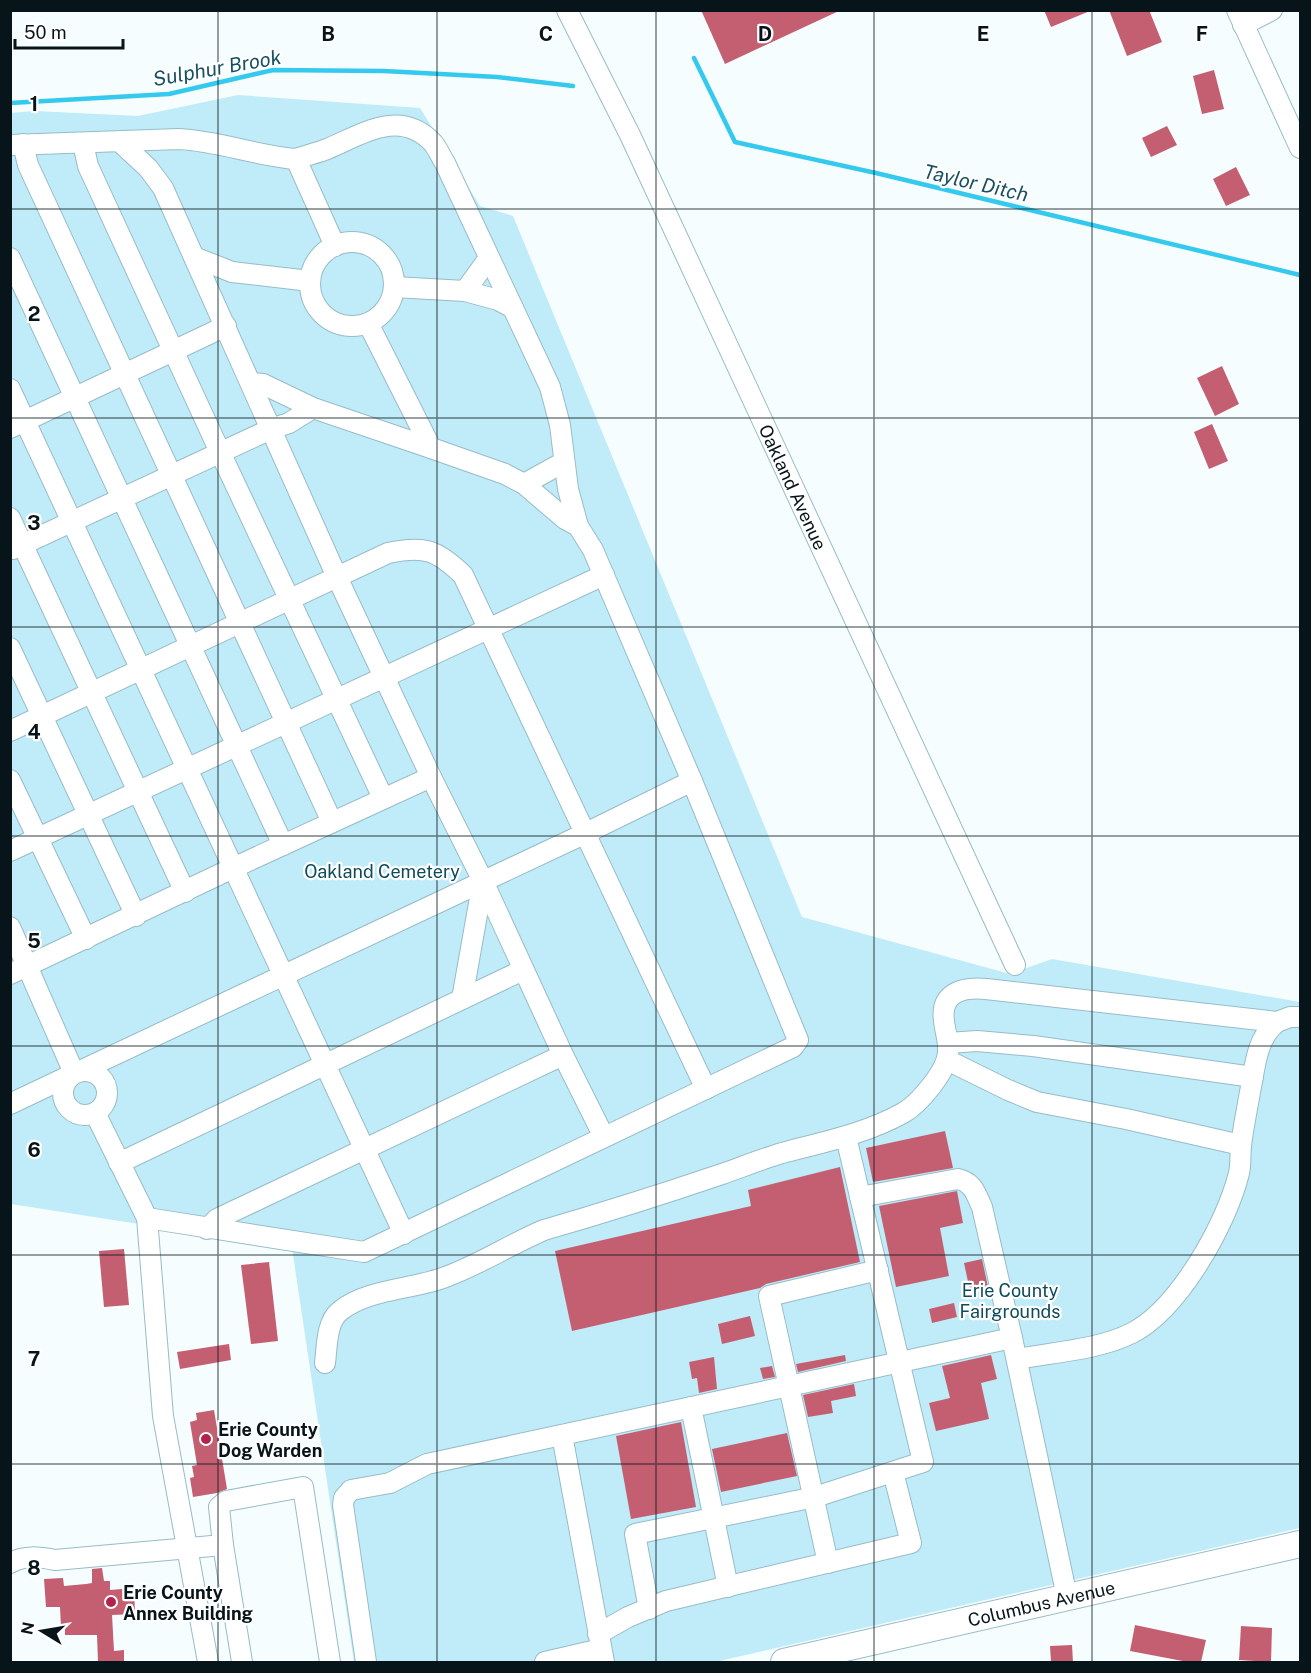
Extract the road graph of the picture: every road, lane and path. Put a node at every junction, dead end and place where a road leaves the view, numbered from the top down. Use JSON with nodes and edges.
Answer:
{"nodes":[{"id":1,"x":567,"y":10,"type":"edge"},
{"id":2,"x":1272,"y":10,"type":"edge"},
{"id":3,"x":1240,"y":18,"type":"edge"},
{"id":4,"x":120,"y":142,"type":"junction"},
{"id":5,"x":83,"y":143,"type":"junction"},
{"id":6,"x":17,"y":145,"type":"edge"},
{"id":7,"x":1300,"y":148,"type":"edge"},
{"id":8,"x":296,"y":159,"type":"junction"},
{"id":9,"x":335,"y":246,"type":"junction"},
{"id":10,"x":194,"y":257,"type":"junction"},
{"id":11,"x":10,"y":258,"type":"edge"},
{"id":12,"x":489,"y":258,"type":"junction"},
{"id":13,"x":232,"y":272,"type":"junction"},
{"id":14,"x":310,"y":281,"type":"junction"},
{"id":15,"x":394,"y":287,"type":"junction"},
{"id":16,"x":465,"y":291,"type":"junction"},
{"id":17,"x":211,"y":294,"type":"junction"},
{"id":18,"x":513,"y":308,"type":"junction"},
{"id":19,"x":368,"y":323,"type":"junction"},
{"id":20,"x":226,"y":326,"type":"junction"},
{"id":21,"x":173,"y":351,"type":"junction"},
{"id":22,"x":125,"y":375,"type":"junction"},
{"id":23,"x":251,"y":383,"type":"junction"},
{"id":24,"x":10,"y":389,"type":"edge"},
{"id":25,"x":75,"y":396,"type":"junction"},
{"id":26,"x":313,"y":408,"type":"junction"},
{"id":27,"x":18,"y":425,"type":"edge"},
{"id":28,"x":271,"y":429,"type":"junction"},
{"id":29,"x":431,"y":448,"type":"junction"},
{"id":30,"x":220,"y":453,"type":"junction"},
{"id":31,"x":564,"y":462,"type":"junction"},
{"id":32,"x":172,"y":475,"type":"junction"},
{"id":33,"x":524,"y":484,"type":"junction"},
{"id":34,"x":123,"y":498,"type":"junction"},
{"id":35,"x":10,"y":518,"type":"edge"},
{"id":36,"x":72,"y":521,"type":"junction"},
{"id":37,"x":579,"y":525,"type":"junction"},
{"id":38,"x":17,"y":547,"type":"edge"},
{"id":39,"x":604,"y":575,"type":"junction"},
{"id":40,"x":338,"y":578,"type":"junction"},
{"id":41,"x":289,"y":601,"type":"junction"},
{"id":42,"x":241,"y":624,"type":"junction"},
{"id":43,"x":490,"y":628,"type":"junction"},
{"id":44,"x":192,"y":646,"type":"junction"},
{"id":45,"x":10,"y":648,"type":"edge"},
{"id":46,"x":141,"y":670,"type":"junction"},
{"id":47,"x":385,"y":678,"type":"junction"},
{"id":48,"x":92,"y":693,"type":"junction"},
{"id":49,"x":336,"y":700,"type":"junction"},
{"id":50,"x":42,"y":716,"type":"junction"},
{"id":51,"x":286,"y":723,"type":"junction"},
{"id":52,"x":10,"y":731,"type":"edge"},
{"id":53,"x":238,"y":745,"type":"junction"},
{"id":54,"x":188,"y":770,"type":"junction"},
{"id":55,"x":430,"y":777,"type":"junction"},
{"id":56,"x":10,"y":780,"type":"edge"},
{"id":57,"x":692,"y":781,"type":"junction"},
{"id":58,"x":139,"y":792,"type":"junction"},
{"id":59,"x":383,"y":798,"type":"junction"},
{"id":60,"x":89,"y":815,"type":"junction"},
{"id":61,"x":332,"y":822,"type":"junction"},
{"id":62,"x":586,"y":833,"type":"junction"},
{"id":63,"x":38,"y":838,"type":"junction"},
{"id":64,"x":283,"y":845,"type":"junction"},
{"id":65,"x":10,"y":851,"type":"edge"},
{"id":66,"x":233,"y":868,"type":"junction"},
{"id":67,"x":483,"y":881,"type":"junction"},
{"id":68,"x":185,"y":891,"type":"junction"},
{"id":69,"x":136,"y":916,"type":"junction"},
{"id":70,"x":10,"y":927,"type":"edge"},
{"id":71,"x":86,"y":939,"type":"junction"},
{"id":72,"x":1015,"y":965,"type":"dead end"},
{"id":73,"x":19,"y":970,"type":"edge"},
{"id":74,"x":523,"y":970,"type":"junction"},
{"id":75,"x":282,"y":975,"type":"junction"},
{"id":76,"x":462,"y":999,"type":"junction"},
{"id":77,"x":1300,"y":1017,"type":"edge"},
{"id":78,"x":1277,"y":1022,"type":"junction"},
{"id":79,"x":947,"y":1051,"type":"junction"},
{"id":80,"x":563,"y":1055,"type":"junction"},
{"id":81,"x":325,"y":1064,"type":"junction"},
{"id":82,"x":75,"y":1073,"type":"junction"},
{"id":83,"x":1253,"y":1077,"type":"junction"},
{"id":84,"x":706,"y":1089,"type":"junction"},
{"id":85,"x":10,"y":1104,"type":"edge"},
{"id":86,"x":95,"y":1113,"type":"junction"},
{"id":87,"x":604,"y":1137,"type":"junction"},
{"id":88,"x":846,"y":1137,"type":"junction"},
{"id":89,"x":1241,"y":1145,"type":"junction"},
{"id":90,"x":364,"y":1149,"type":"junction"},
{"id":91,"x":119,"y":1163,"type":"junction"},
{"id":92,"x":860,"y":1197,"type":"junction"},
{"id":93,"x":147,"y":1218,"type":"junction"},
{"id":94,"x":207,"y":1229,"type":"junction"},
{"id":95,"x":404,"y":1234,"type":"junction"},
{"id":96,"x":878,"y":1270,"type":"junction"},
{"id":97,"x":1012,"y":1338,"type":"junction"},
{"id":98,"x":1017,"y":1359,"type":"junction"},
{"id":99,"x":900,"y":1363,"type":"junction"},
{"id":100,"x":325,"y":1364,"type":"dead end"},
{"id":101,"x":790,"y":1386,"type":"junction"},
{"id":102,"x":691,"y":1407,"type":"junction"},
{"id":103,"x":562,"y":1435,"type":"junction"},
{"id":104,"x":893,"y":1472,"type":"junction"},
{"id":105,"x":815,"y":1497,"type":"junction"},
{"id":106,"x":714,"y":1518,"type":"junction"},
{"id":107,"x":1300,"y":1544,"type":"edge"},
{"id":108,"x":223,"y":1545,"type":"junction"},
{"id":109,"x":188,"y":1549,"type":"junction"},
{"id":110,"x":10,"y":1563,"type":"edge"},
{"id":111,"x":828,"y":1563,"type":"junction"},
{"id":112,"x":728,"y":1587,"type":"junction"},
{"id":113,"x":230,"y":1590,"type":"junction"},
{"id":114,"x":197,"y":1594,"type":"junction"},
{"id":115,"x":1067,"y":1598,"type":"junction"},
{"id":116,"x":649,"y":1609,"type":"junction"},
{"id":117,"x":237,"y":1632,"type":"junction"},
{"id":118,"x":204,"y":1638,"type":"junction"},
{"id":119,"x":601,"y":1648,"type":"edge"},
{"id":120,"x":208,"y":1662,"type":"edge"},
{"id":121,"x":242,"y":1662,"type":"edge"},
{"id":122,"x":330,"y":1662,"type":"edge"},
{"id":123,"x":366,"y":1662,"type":"edge"},
{"id":124,"x":545,"y":1662,"type":"edge"},
{"id":125,"x":784,"y":1662,"type":"edge"}],
"edges":[{"from":1,"to":72,"type":"street","name":"Oakland Avenue"},
{"from":2,"to":3,"type":"street"},
{"from":3,"to":7,"type":"street"},
{"from":4,"to":5,"type":"street"},
{"from":4,"to":8,"type":"street"},
{"from":4,"to":10,"type":"street"},
{"from":5,"to":6,"type":"street"},
{"from":5,"to":21,"type":"street"},
{"from":6,"to":22,"type":"street"},
{"from":8,"to":9,"type":"street"},
{"from":8,"to":12,"type":"street"},
{"from":9,"to":14,"type":"street"},
{"from":9,"to":15,"type":"street"},
{"from":10,"to":13,"type":"street"},
{"from":10,"to":17,"type":"street"},
{"from":11,"to":25,"type":"street"},
{"from":12,"to":16,"type":"street"},
{"from":12,"to":18,"type":"street"},
{"from":13,"to":14,"type":"street"},
{"from":13,"to":17,"type":"street"},
{"from":14,"to":19,"type":"street"},
{"from":15,"to":16,"type":"street"},
{"from":15,"to":19,"type":"street"},
{"from":16,"to":18,"type":"street"},
{"from":17,"to":20,"type":"street"},
{"from":18,"to":31,"type":"street"},
{"from":19,"to":29,"type":"street"},
{"from":20,"to":21,"type":"street"},
{"from":20,"to":23,"type":"street"},
{"from":21,"to":22,"type":"street"},
{"from":21,"to":30,"type":"street"},
{"from":22,"to":25,"type":"street"},
{"from":22,"to":32,"type":"street"},
{"from":23,"to":26,"type":"street"},
{"from":23,"to":28,"type":"street"},
{"from":24,"to":27,"type":"street"},
{"from":25,"to":27,"type":"street"},
{"from":25,"to":34,"type":"street"},
{"from":26,"to":28,"type":"street"},
{"from":26,"to":29,"type":"street"},
{"from":27,"to":36,"type":"street"},
{"from":28,"to":30,"type":"street"},
{"from":28,"to":40,"type":"street"},
{"from":29,"to":33,"type":"street"},
{"from":30,"to":32,"type":"street"},
{"from":30,"to":41,"type":"street"},
{"from":31,"to":33,"type":"street"},
{"from":31,"to":37,"type":"street"},
{"from":32,"to":34,"type":"street"},
{"from":32,"to":42,"type":"street"},
{"from":33,"to":37,"type":"street"},
{"from":34,"to":36,"type":"street"},
{"from":34,"to":44,"type":"street"},
{"from":35,"to":38,"type":"street"},
{"from":36,"to":38,"type":"street"},
{"from":36,"to":46,"type":"street"},
{"from":37,"to":39,"type":"street"},
{"from":38,"to":48,"type":"street"},
{"from":39,"to":43,"type":"street"},
{"from":39,"to":57,"type":"street"},
{"from":40,"to":41,"type":"street"},
{"from":40,"to":43,"type":"street"},
{"from":40,"to":47,"type":"street"},
{"from":41,"to":42,"type":"street"},
{"from":41,"to":49,"type":"street"},
{"from":42,"to":44,"type":"street"},
{"from":42,"to":51,"type":"street"},
{"from":43,"to":47,"type":"street"},
{"from":43,"to":62,"type":"street"},
{"from":44,"to":46,"type":"street"},
{"from":44,"to":53,"type":"street"},
{"from":45,"to":50,"type":"street"},
{"from":46,"to":48,"type":"street"},
{"from":46,"to":54,"type":"street"},
{"from":47,"to":49,"type":"street"},
{"from":47,"to":55,"type":"street"},
{"from":48,"to":50,"type":"street"},
{"from":48,"to":58,"type":"street"},
{"from":49,"to":51,"type":"street"},
{"from":49,"to":59,"type":"street"},
{"from":50,"to":52,"type":"street"},
{"from":50,"to":60,"type":"street"},
{"from":51,"to":53,"type":"street"},
{"from":51,"to":61,"type":"street"},
{"from":53,"to":54,"type":"street"},
{"from":53,"to":64,"type":"street"},
{"from":54,"to":58,"type":"street"},
{"from":54,"to":66,"type":"street"},
{"from":55,"to":59,"type":"street"},
{"from":55,"to":67,"type":"street"},
{"from":56,"to":63,"type":"street"},
{"from":57,"to":62,"type":"street"},
{"from":57,"to":84,"type":"street"},
{"from":58,"to":60,"type":"street"},
{"from":58,"to":68,"type":"street"},
{"from":59,"to":61,"type":"street"},
{"from":60,"to":63,"type":"street"},
{"from":60,"to":69,"type":"street"},
{"from":61,"to":64,"type":"street"},
{"from":62,"to":67,"type":"street"},
{"from":62,"to":84,"type":"street"},
{"from":63,"to":65,"type":"street"},
{"from":63,"to":71,"type":"street"},
{"from":64,"to":66,"type":"street"},
{"from":66,"to":68,"type":"street"},
{"from":66,"to":75,"type":"street"},
{"from":67,"to":74,"type":"street"},
{"from":67,"to":75,"type":"street"},
{"from":67,"to":76,"type":"street"},
{"from":68,"to":69,"type":"street"},
{"from":69,"to":71,"type":"street"},
{"from":70,"to":73,"type":"street"},
{"from":71,"to":73,"type":"street"},
{"from":73,"to":82,"type":"street"},
{"from":74,"to":76,"type":"street"},
{"from":74,"to":80,"type":"street"},
{"from":75,"to":81,"type":"street"},
{"from":75,"to":82,"type":"street"},
{"from":76,"to":81,"type":"street"},
{"from":77,"to":78,"type":"street"},
{"from":78,"to":79,"type":"street"},
{"from":78,"to":83,"type":"street"},
{"from":79,"to":83,"type":"street"},
{"from":79,"to":88,"type":"street"},
{"from":79,"to":89,"type":"street"},
{"from":80,"to":87,"type":"street"},
{"from":80,"to":90,"type":"street"},
{"from":81,"to":90,"type":"street"},
{"from":81,"to":91,"type":"street"},
{"from":82,"to":85,"type":"street"},
{"from":82,"to":86,"type":"street"},
{"from":82,"to":86,"type":"street"},
{"from":83,"to":89,"type":"street"},
{"from":84,"to":87,"type":"street"},
{"from":86,"to":91,"type":"street"},
{"from":87,"to":95,"type":"street"},
{"from":88,"to":92,"type":"street"},
{"from":88,"to":100,"type":"street"},
{"from":89,"to":98,"type":"street"},
{"from":90,"to":94,"type":"street"},
{"from":90,"to":95,"type":"street"},
{"from":91,"to":93,"type":"street"},
{"from":92,"to":96,"type":"street"},
{"from":92,"to":97,"type":"street"},
{"from":93,"to":94,"type":"street"},
{"from":93,"to":109,"type":"street"},
{"from":94,"to":95,"type":"street"},
{"from":96,"to":99,"type":"street"},
{"from":96,"to":101,"type":"street"},
{"from":97,"to":98,"type":"street"},
{"from":97,"to":99,"type":"street"},
{"from":98,"to":115,"type":"street"},
{"from":99,"to":101,"type":"street"},
{"from":99,"to":104,"type":"street"},
{"from":101,"to":102,"type":"street"},
{"from":101,"to":105,"type":"street"},
{"from":102,"to":103,"type":"street"},
{"from":102,"to":106,"type":"street"},
{"from":103,"to":119,"type":"street"},
{"from":103,"to":123,"type":"street"},
{"from":104,"to":105,"type":"street"},
{"from":104,"to":111,"type":"street"},
{"from":105,"to":106,"type":"street"},
{"from":105,"to":111,"type":"street"},
{"from":106,"to":112,"type":"street"},
{"from":106,"to":116,"type":"street"},
{"from":107,"to":115,"type":"main road","name":"Columbus Avenue"},
{"from":108,"to":109,"type":"street"},
{"from":108,"to":113,"type":"street"},
{"from":108,"to":122,"type":"street"},
{"from":109,"to":110,"type":"street"},
{"from":109,"to":114,"type":"street"},
{"from":111,"to":112,"type":"street"},
{"from":112,"to":116,"type":"street"},
{"from":113,"to":114,"type":"street"},
{"from":113,"to":117,"type":"street"},
{"from":114,"to":118,"type":"street"},
{"from":115,"to":125,"type":"main road","name":"Columbus Avenue"},
{"from":116,"to":119,"type":"street"},
{"from":117,"to":118,"type":"street"},
{"from":117,"to":121,"type":"street"},
{"from":118,"to":120,"type":"street"},
{"from":119,"to":124,"type":"street"}]}
